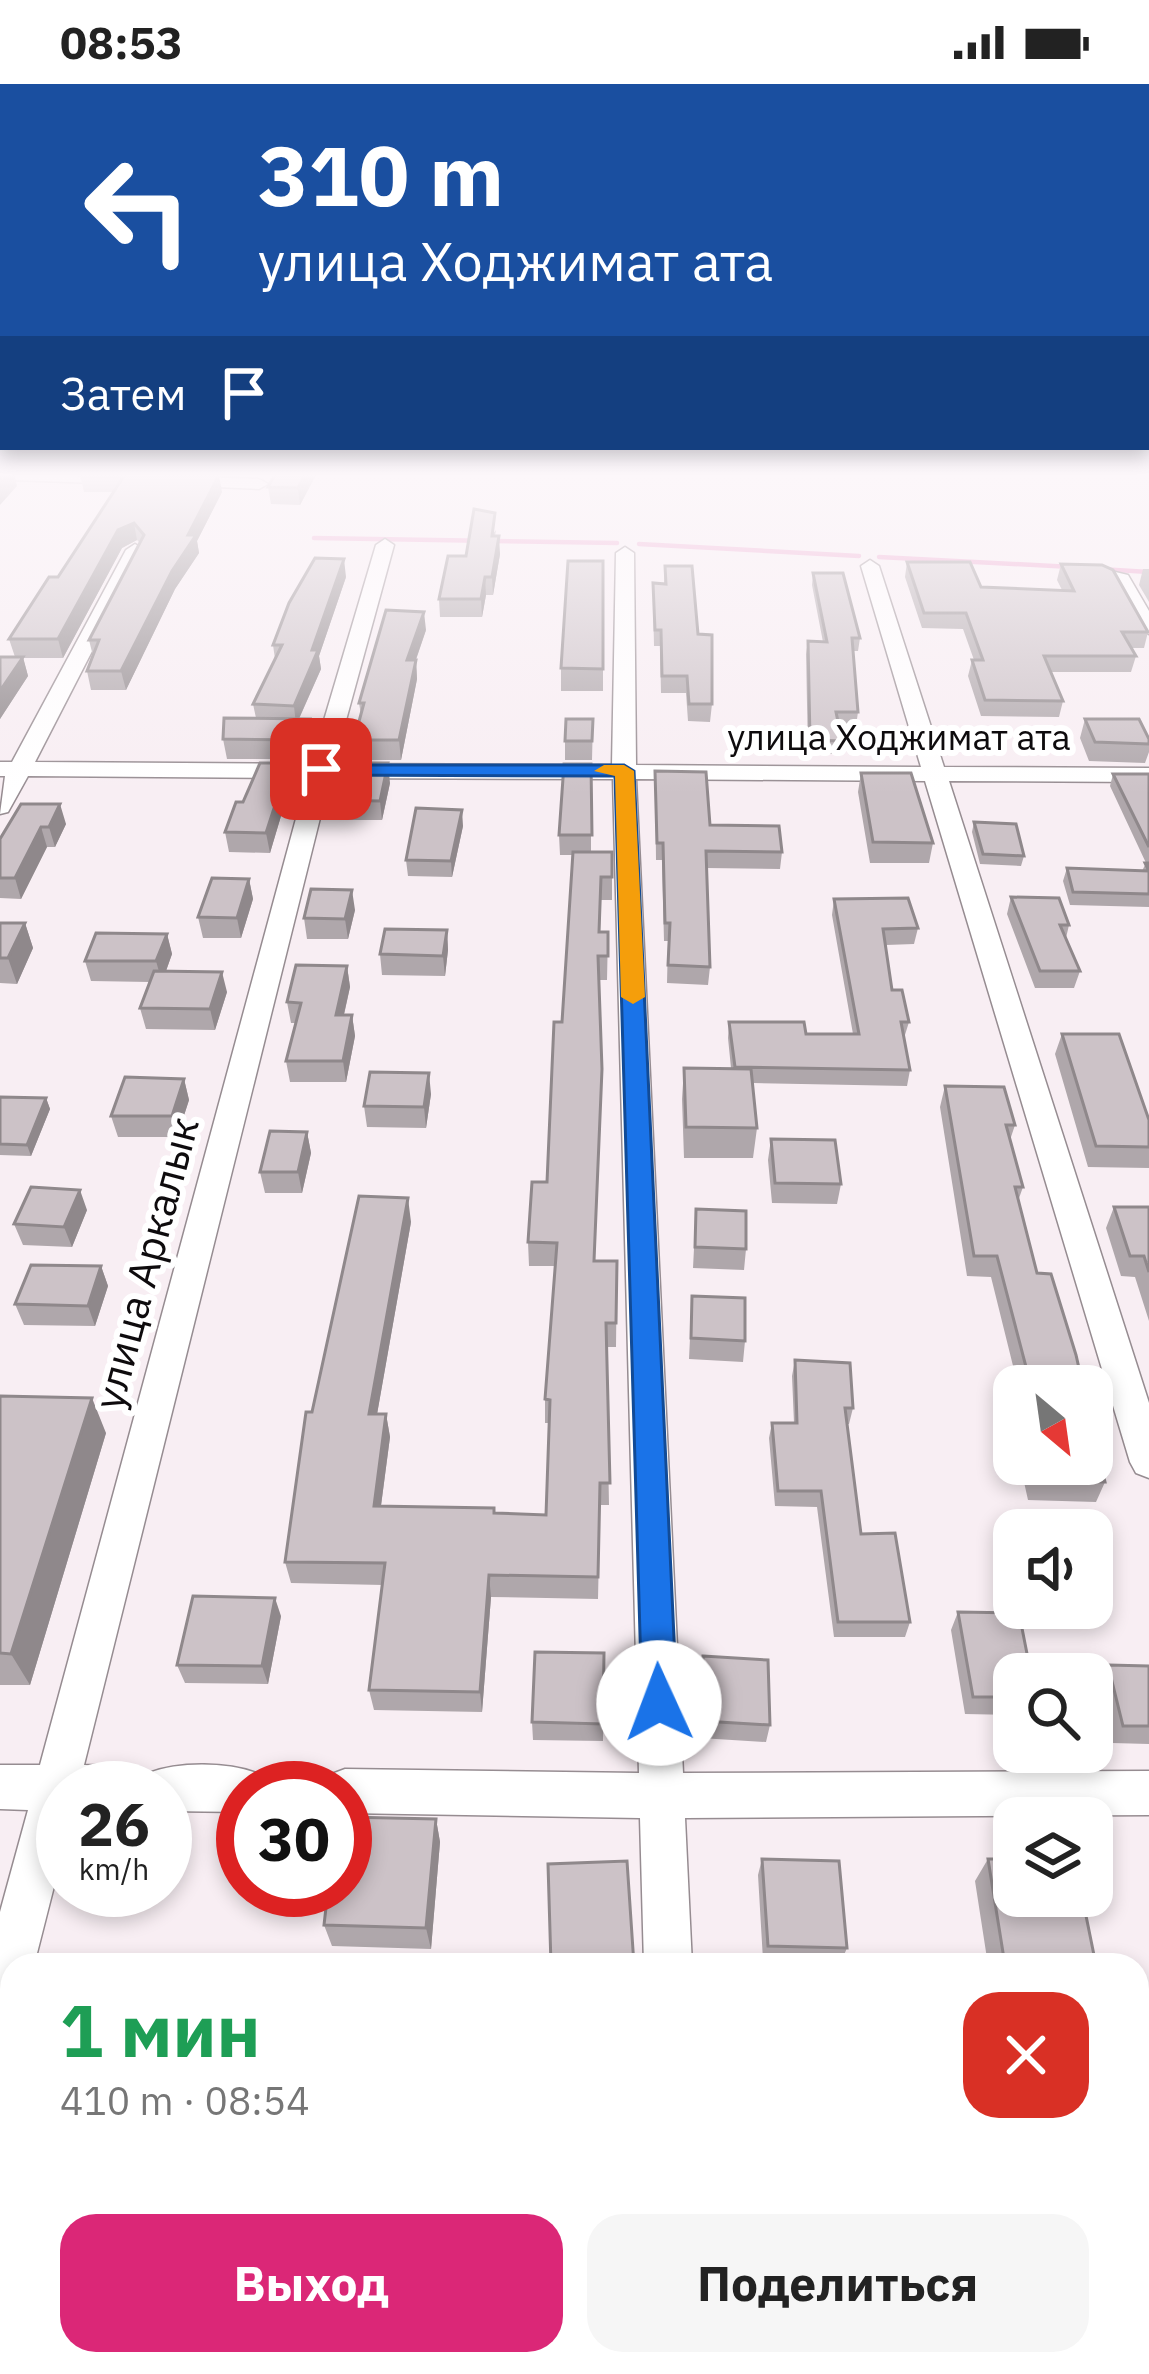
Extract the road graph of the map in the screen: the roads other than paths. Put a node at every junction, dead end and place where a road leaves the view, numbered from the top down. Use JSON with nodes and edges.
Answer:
{"nodes":[{"id":1,"x":118,"y":580,"type":"edge"},
{"id":2,"x":376,"y":580,"type":"edge"},
{"id":3,"x":625,"y":580,"type":"edge"},
{"id":4,"x":874,"y":580,"type":"edge"},
{"id":5,"x":1121,"y":580,"type":"edge"},
{"id":6,"x":1149,"y":628,"type":"edge"},
{"id":7,"x":10,"y":769,"type":"edge"},
{"id":8,"x":321,"y":769,"type":"junction"},
{"id":9,"x":624,"y":771,"type":"junction"},
{"id":10,"x":933,"y":775,"type":"junction"},
{"id":11,"x":1149,"y":775,"type":"edge"},
{"id":12,"x":0,"y":807,"type":"edge"},
{"id":13,"x":1149,"y":1462,"type":"edge"},
{"id":14,"x":63,"y":1761,"type":"edge"},
{"id":15,"x":0,"y":1787,"type":"edge"},
{"id":16,"x":36,"y":1787,"type":"edge"},
{"id":17,"x":372,"y":1791,"type":"edge"},
{"id":18,"x":1149,"y":1793,"type":"edge"},
{"id":19,"x":663,"y":1796,"type":"junction"},
{"id":20,"x":36,"y":1864,"type":"edge"},
{"id":21,"x":13,"y":1953,"type":"edge"},
{"id":22,"x":668,"y":1953,"type":"edge"}],
"edges":[{"from":1,"to":7,"type":"street"},
{"from":2,"to":8,"type":"street","name":"улица Аркалык"},
{"from":3,"to":9,"type":"street"},
{"from":4,"to":10,"type":"street"},
{"from":5,"to":6,"type":"street"},
{"from":7,"to":8,"type":"street","name":"улица Ходжимат ата"},
{"from":7,"to":12,"type":"street"},
{"from":8,"to":9,"type":"street","name":"улица Ходжимат ата"},
{"from":8,"to":14,"type":"street","name":"улица Аркалык"},
{"from":9,"to":10,"type":"street","name":"улица Ходжимат ата"},
{"from":9,"to":19,"type":"street"},
{"from":10,"to":11,"type":"street","name":"улица Ходжимат ата"},
{"from":10,"to":13,"type":"street"},
{"from":15,"to":16,"type":"street"},
{"from":17,"to":19,"type":"street"},
{"from":18,"to":19,"type":"street"},
{"from":19,"to":22,"type":"street"},
{"from":20,"to":21,"type":"street","name":"улица Аркалык"}]}
